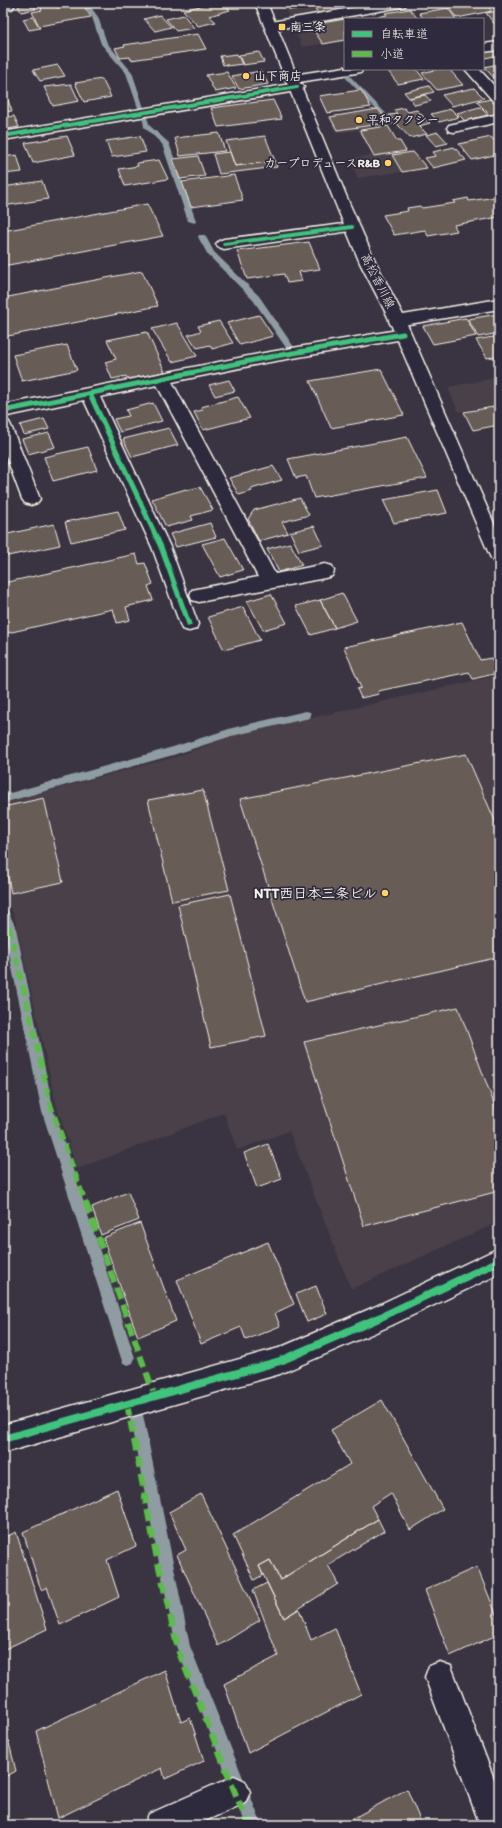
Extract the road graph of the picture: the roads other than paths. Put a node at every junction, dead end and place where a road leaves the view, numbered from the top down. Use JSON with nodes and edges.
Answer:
{"nodes":[{"id":1,"x":261,"y":3,"type":"edge"},
{"id":2,"x":400,"y":3,"type":"edge"},
{"id":3,"x":271,"y":26,"type":"junction"},
{"id":4,"x":499,"y":46,"type":"edge"},
{"id":5,"x":484,"y":48,"type":"edge"},
{"id":6,"x":352,"y":70,"type":"edge"},
{"id":7,"x":473,"y":70,"type":"edge"},
{"id":8,"x":295,"y":83,"type":"junction"},
{"id":9,"x":499,"y":99,"type":"edge"},
{"id":10,"x":499,"y":118,"type":"edge"},
{"id":11,"x":454,"y":128,"type":"dead end"},
{"id":12,"x":3,"y":136,"type":"edge"},
{"id":13,"x":352,"y":227,"type":"junction"},
{"id":14,"x":224,"y":244,"type":"dead end"},
{"id":15,"x":499,"y":304,"type":"edge"},
{"id":16,"x":400,"y":327,"type":"junction"},
{"id":17,"x":163,"y":380,"type":"junction"},
{"id":18,"x":90,"y":394,"type":"junction"},
{"id":19,"x":3,"y":411,"type":"edge"},
{"id":20,"x":3,"y":426,"type":"edge"},
{"id":21,"x":31,"y":499,"type":"dead end"},
{"id":22,"x":499,"y":556,"type":"edge"},
{"id":23,"x":326,"y":571,"type":"dead end"},
{"id":24,"x":270,"y":582,"type":"junction"},
{"id":25,"x":199,"y":596,"type":"dead end"},
{"id":26,"x":189,"y":624,"type":"dead end"},
{"id":27,"x":499,"y":1261,"type":"edge"},
{"id":28,"x":3,"y":1439,"type":"edge"},
{"id":29,"x":440,"y":1677,"type":"dead end"},
{"id":30,"x":234,"y":1792,"type":"dead end"},
{"id":31,"x":160,"y":1825,"type":"edge"},
{"id":32,"x":496,"y":1825,"type":"edge"}],
"edges":[{"from":1,"to":3,"type":"street","name":"高松香川線"},
{"from":2,"to":3,"type":"street"},
{"from":3,"to":8,"type":"street","name":"高松香川線"},
{"from":4,"to":5,"type":"street"},
{"from":6,"to":8,"type":"street"},
{"from":7,"to":9,"type":"street"},
{"from":8,"to":12,"type":"street"},
{"from":8,"to":13,"type":"street","name":"高松香川線"},
{"from":10,"to":11,"type":"street"},
{"from":13,"to":14,"type":"street"},
{"from":13,"to":16,"type":"street","name":"高松香川線"},
{"from":15,"to":16,"type":"street"},
{"from":16,"to":17,"type":"street"},
{"from":16,"to":22,"type":"street","name":"高松香川線"},
{"from":17,"to":18,"type":"street"},
{"from":17,"to":24,"type":"street"},
{"from":18,"to":19,"type":"street"},
{"from":18,"to":26,"type":"street"},
{"from":20,"to":21,"type":"street"},
{"from":23,"to":24,"type":"street"},
{"from":24,"to":25,"type":"street"},
{"from":27,"to":28,"type":"street"},
{"from":29,"to":32,"type":"street"},
{"from":30,"to":31,"type":"street"}]}
